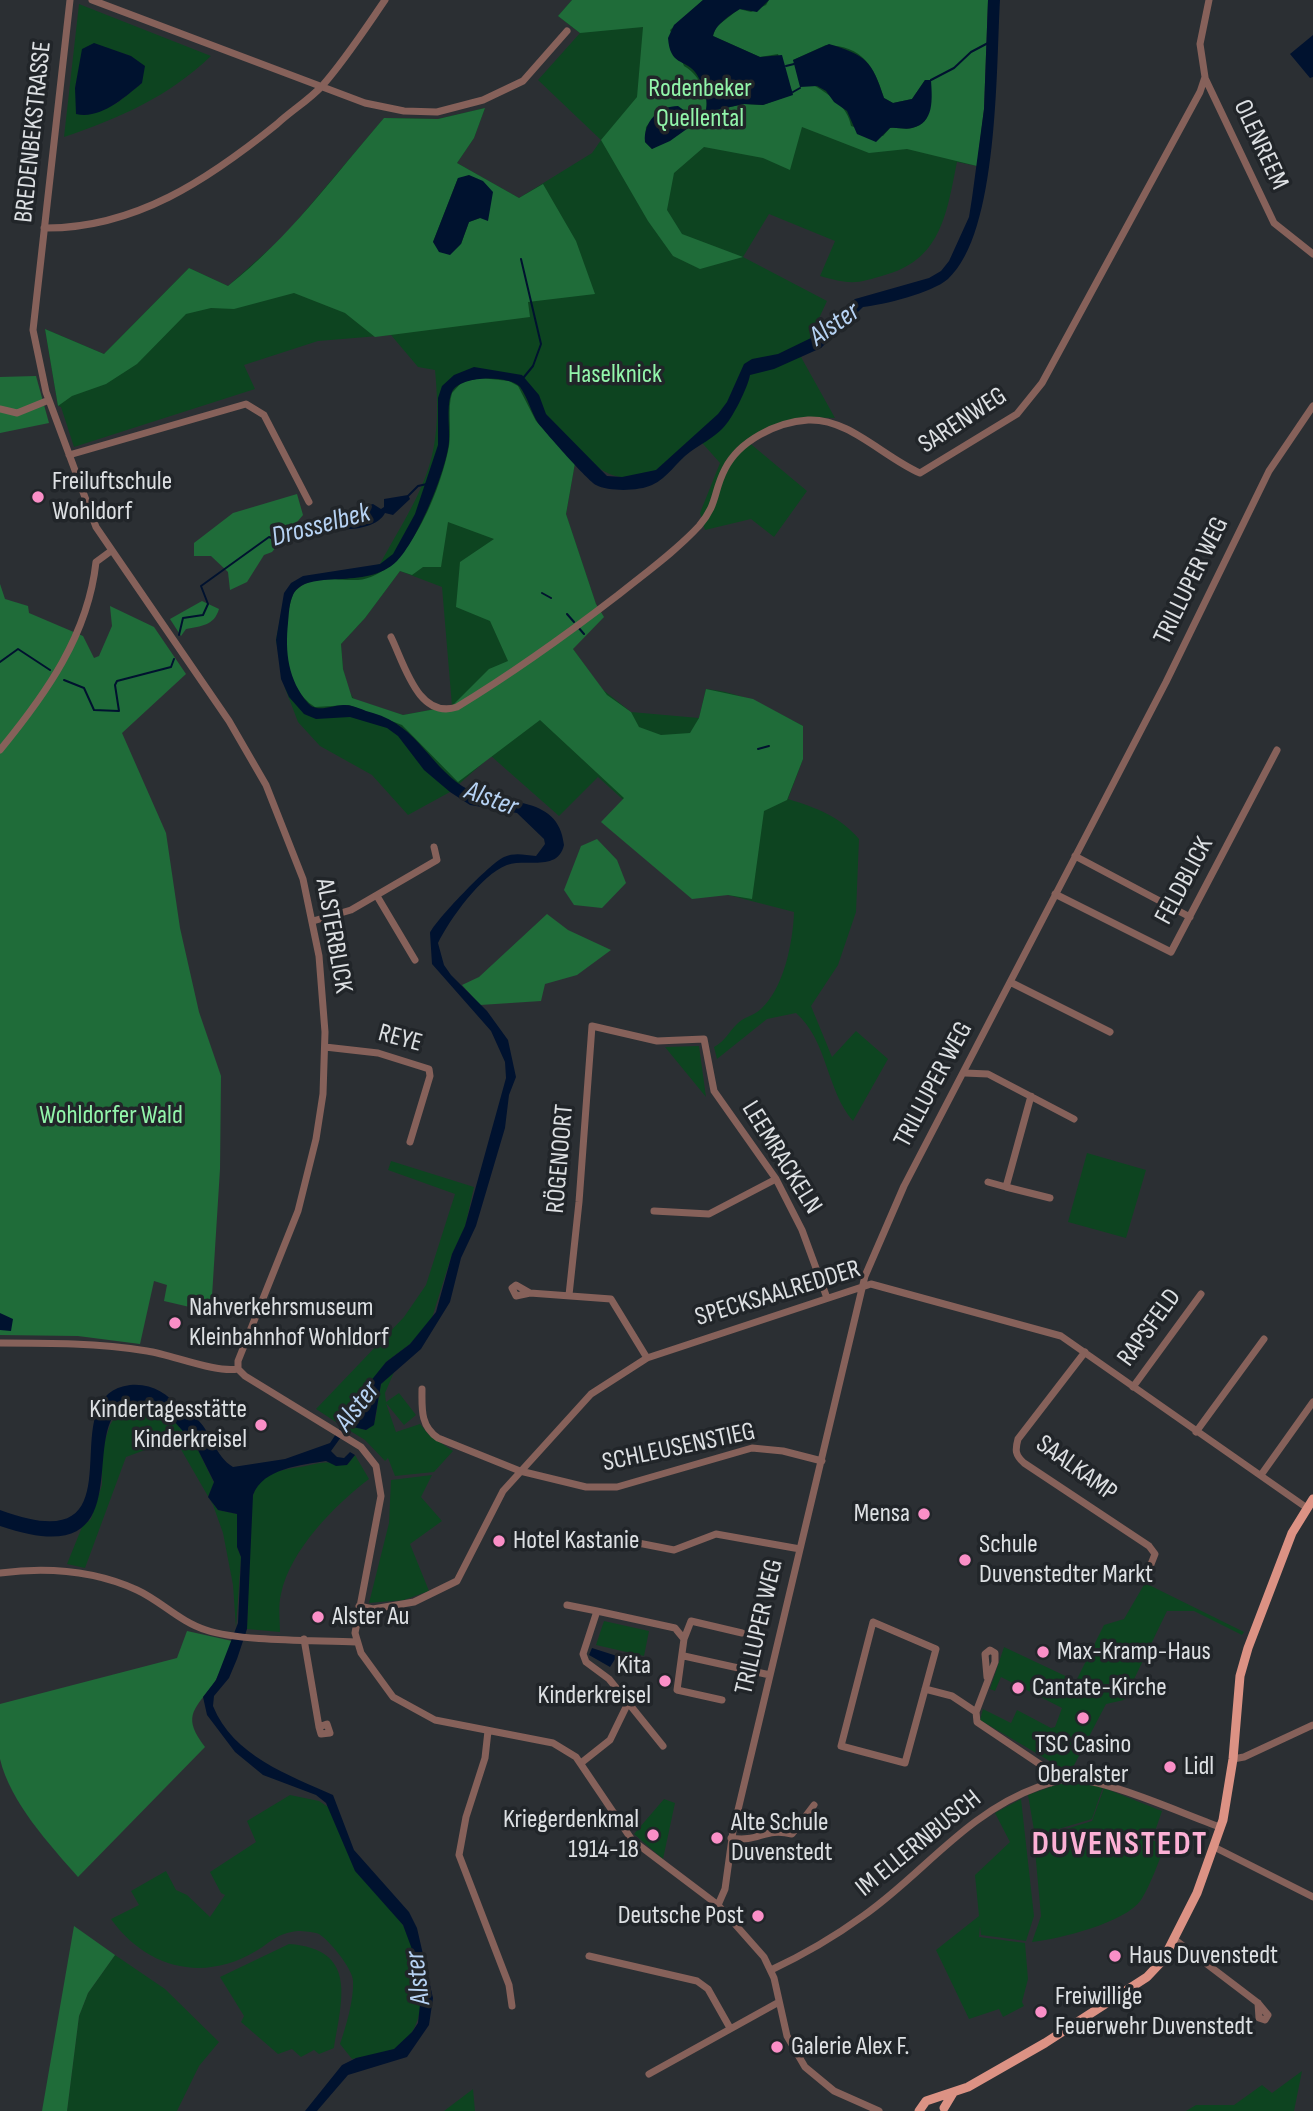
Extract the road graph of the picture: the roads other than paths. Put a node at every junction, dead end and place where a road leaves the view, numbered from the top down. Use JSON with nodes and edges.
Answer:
{"nodes":[{"id":1,"x":70,"y":0,"type":"edge"},
{"id":2,"x":92,"y":0,"type":"edge"},
{"id":3,"x":385,"y":0,"type":"edge"},
{"id":4,"x":1209,"y":0,"type":"edge"},
{"id":5,"x":567,"y":31,"type":"dead end"},
{"id":6,"x":1205,"y":77,"type":"junction"},
{"id":7,"x":321,"y":87,"type":"junction"},
{"id":8,"x":44,"y":228,"type":"junction"},
{"id":9,"x":1313,"y":254,"type":"edge"},
{"id":10,"x":49,"y":400,"type":"junction"},
{"id":11,"x":1313,"y":406,"type":"edge"},
{"id":12,"x":0,"y":409,"type":"edge"},
{"id":13,"x":69,"y":456,"type":"junction"},
{"id":14,"x":309,"y":502,"type":"dead end"},
{"id":15,"x":111,"y":551,"type":"junction"},
{"id":16,"x":391,"y":637,"type":"dead end"},
{"id":17,"x":0,"y":750,"type":"edge"},
{"id":18,"x":1277,"y":750,"type":"dead end"},
{"id":19,"x":434,"y":848,"type":"dead end"},
{"id":20,"x":1075,"y":856,"type":"junction"},
{"id":21,"x":1055,"y":894,"type":"junction"},
{"id":22,"x":377,"y":896,"type":"junction"},
{"id":23,"x":1190,"y":917,"type":"junction"},
{"id":24,"x":313,"y":921,"type":"junction"},
{"id":25,"x":415,"y":960,"type":"dead end"},
{"id":26,"x":1010,"y":982,"type":"junction"},
{"id":27,"x":592,"y":1026,"type":"joint"},
{"id":28,"x":1110,"y":1032,"type":"dead end"},
{"id":29,"x":325,"y":1047,"type":"junction"},
{"id":30,"x":965,"y":1073,"type":"junction"},
{"id":31,"x":1031,"y":1096,"type":"junction"},
{"id":32,"x":1074,"y":1119,"type":"dead end"},
{"id":33,"x":410,"y":1142,"type":"dead end"},
{"id":34,"x":776,"y":1180,"type":"junction"},
{"id":35,"x":988,"y":1182,"type":"dead end"},
{"id":36,"x":1006,"y":1187,"type":"junction"},
{"id":37,"x":1050,"y":1198,"type":"dead end"},
{"id":38,"x":654,"y":1211,"type":"dead end"},
{"id":39,"x":863,"y":1286,"type":"junction"},
{"id":40,"x":530,"y":1293,"type":"dead end"},
{"id":41,"x":1201,"y":1294,"type":"dead end"},
{"id":42,"x":569,"y":1295,"type":"junction"},
{"id":43,"x":827,"y":1298,"type":"junction"},
{"id":44,"x":1264,"y":1339,"type":"dead end"},
{"id":45,"x":0,"y":1343,"type":"edge"},
{"id":46,"x":1085,"y":1352,"type":"junction"},
{"id":47,"x":648,"y":1358,"type":"junction"},
{"id":48,"x":238,"y":1369,"type":"junction"},
{"id":49,"x":1133,"y":1387,"type":"junction"},
{"id":50,"x":422,"y":1389,"type":"dead end"},
{"id":51,"x":1313,"y":1402,"type":"edge"},
{"id":52,"x":1196,"y":1432,"type":"junction"},
{"id":53,"x":822,"y":1461,"type":"junction"},
{"id":54,"x":520,"y":1471,"type":"junction"},
{"id":55,"x":1261,"y":1475,"type":"junction"},
{"id":56,"x":1313,"y":1499,"type":"edge"},
{"id":57,"x":1307,"y":1508,"type":"junction"},
{"id":58,"x":627,"y":1537,"type":"dead end"},
{"id":59,"x":800,"y":1549,"type":"junction"},
{"id":60,"x":0,"y":1573,"type":"edge"},
{"id":61,"x":1146,"y":1577,"type":"dead end"},
{"id":62,"x":567,"y":1605,"type":"dead end"},
{"id":63,"x":359,"y":1606,"type":"junction"},
{"id":64,"x":597,"y":1611,"type":"junction"},
{"id":65,"x":742,"y":1633,"type":"dead end"},
{"id":66,"x":304,"y":1639,"type":"junction"},
{"id":67,"x":684,"y":1639,"type":"junction"},
{"id":68,"x":356,"y":1642,"type":"junction"},
{"id":69,"x":684,"y":1656,"type":"junction"},
{"id":70,"x":770,"y":1675,"type":"junction"},
{"id":71,"x":987,"y":1676,"type":"dead end"},
{"id":72,"x":925,"y":1689,"type":"junction"},
{"id":73,"x":722,"y":1700,"type":"dead end"},
{"id":74,"x":628,"y":1703,"type":"junction"},
{"id":75,"x":976,"y":1712,"type":"junction"},
{"id":76,"x":1313,"y":1725,"type":"edge"},
{"id":77,"x":319,"y":1727,"type":"dead end"},
{"id":78,"x":488,"y":1731,"type":"junction"},
{"id":79,"x":663,"y":1746,"type":"dead end"},
{"id":80,"x":1233,"y":1759,"type":"junction"},
{"id":81,"x":581,"y":1763,"type":"junction"},
{"id":82,"x":1051,"y":1783,"type":"junction"},
{"id":83,"x":814,"y":1805,"type":"dead end"},
{"id":84,"x":1220,"y":1828,"type":"junction"},
{"id":85,"x":731,"y":1838,"type":"junction"},
{"id":86,"x":1214,"y":1847,"type":"junction"},
{"id":87,"x":1313,"y":1897,"type":"edge"},
{"id":88,"x":718,"y":1905,"type":"junction"},
{"id":89,"x":1174,"y":1939,"type":"junction"},
{"id":90,"x":589,"y":1956,"type":"dead end"},
{"id":91,"x":771,"y":1970,"type":"junction"},
{"id":92,"x":779,"y":2002,"type":"junction"},
{"id":93,"x":1258,"y":2003,"type":"dead end"},
{"id":94,"x":512,"y":2006,"type":"dead end"},
{"id":95,"x":730,"y":2028,"type":"junction"},
{"id":96,"x":649,"y":2074,"type":"dead end"},
{"id":97,"x":954,"y":2092,"type":"junction"},
{"id":98,"x":933,"y":2100,"type":"junction"},
{"id":99,"x":944,"y":2110,"type":"edge"},
{"id":100,"x":879,"y":2111,"type":"edge"},
{"id":101,"x":919,"y":2111,"type":"edge"}],
"edges":[{"from":1,"to":8,"type":"street","name":"BREDENBEKSTRASSE"},
{"from":2,"to":7,"type":"street"},
{"from":3,"to":7,"type":"street"},
{"from":4,"to":6,"type":"street"},
{"from":5,"to":7,"type":"street"},
{"from":6,"to":9,"type":"street","name":"OLENREEM"},
{"from":6,"to":16,"type":"street","name":"SARENWEG"},
{"from":7,"to":8,"type":"street"},
{"from":8,"to":10,"type":"street","name":"BREDENBEKSTRASSE"},
{"from":10,"to":12,"type":"street"},
{"from":10,"to":13,"type":"street","name":"BREDENBEKSTRASSE"},
{"from":11,"to":20,"type":"street","name":"TRILLUPER WEG"},
{"from":13,"to":14,"type":"street"},
{"from":13,"to":15,"type":"street","name":"BREDENBEKSTRASSE"},
{"from":15,"to":17,"type":"street"},
{"from":15,"to":24,"type":"street","name":"ALSTERBLICK"},
{"from":18,"to":23,"type":"street","name":"FELDBLICK"},
{"from":19,"to":22,"type":"street"},
{"from":20,"to":21,"type":"street","name":"TRILLUPER WEG"},
{"from":20,"to":23,"type":"street"},
{"from":21,"to":23,"type":"street","name":"FELDBLICK"},
{"from":21,"to":26,"type":"street","name":"TRILLUPER WEG"},
{"from":22,"to":24,"type":"street"},
{"from":22,"to":25,"type":"street"},
{"from":24,"to":29,"type":"street","name":"ALSTERBLICK"},
{"from":26,"to":28,"type":"street"},
{"from":26,"to":30,"type":"street","name":"TRILLUPER WEG"},
{"from":27,"to":34,"type":"street","name":"LEEMRACKELN"},
{"from":27,"to":42,"type":"street","name":"RÖGENOORT"},
{"from":29,"to":33,"type":"street","name":"REYE"},
{"from":29,"to":48,"type":"street","name":"ALSTERBLICK"},
{"from":30,"to":31,"type":"street"},
{"from":30,"to":39,"type":"street","name":"TRILLUPER WEG"},
{"from":31,"to":32,"type":"street"},
{"from":31,"to":36,"type":"street"},
{"from":34,"to":38,"type":"street"},
{"from":34,"to":43,"type":"street","name":"LEEMRACKELN"},
{"from":35,"to":36,"type":"street"},
{"from":36,"to":37,"type":"street"},
{"from":39,"to":43,"type":"street","name":"SPECKSAALREDDER"},
{"from":39,"to":46,"type":"street","name":"SPECKSAALREDDER"},
{"from":39,"to":53,"type":"street","name":"TRILLUPER WEG"},
{"from":40,"to":42,"type":"street"},
{"from":41,"to":49,"type":"street","name":"RAPSFELD"},
{"from":42,"to":47,"type":"street"},
{"from":43,"to":47,"type":"street","name":"SPECKSAALREDDER"},
{"from":44,"to":52,"type":"street"},
{"from":45,"to":48,"type":"street"},
{"from":46,"to":49,"type":"street","name":"SPECKSAALREDDER"},
{"from":46,"to":61,"type":"street","name":"SAALKAMP"},
{"from":47,"to":54,"type":"street","name":"SPECKSAALREDDER"},
{"from":48,"to":63,"type":"street"},
{"from":49,"to":52,"type":"street","name":"SPECKSAALREDDER"},
{"from":50,"to":54,"type":"street","name":"SCHLEUSENSTIEG"},
{"from":51,"to":55,"type":"street"},
{"from":52,"to":55,"type":"street","name":"SPECKSAALREDDER"},
{"from":53,"to":54,"type":"street","name":"SCHLEUSENSTIEG"},
{"from":53,"to":59,"type":"street","name":"TRILLUPER WEG"},
{"from":54,"to":63,"type":"street","name":"SPECKSAALREDDER"},
{"from":55,"to":57,"type":"street","name":"SPECKSAALREDDER"},
{"from":56,"to":57,"type":"main road"},
{"from":57,"to":80,"type":"main road"},
{"from":58,"to":59,"type":"street"},
{"from":59,"to":70,"type":"street","name":"TRILLUPER WEG"},
{"from":60,"to":66,"type":"street"},
{"from":62,"to":64,"type":"street"},
{"from":63,"to":68,"type":"street"},
{"from":64,"to":67,"type":"street"},
{"from":64,"to":74,"type":"street"},
{"from":65,"to":67,"type":"street"},
{"from":66,"to":68,"type":"street"},
{"from":66,"to":77,"type":"street"},
{"from":67,"to":69,"type":"street"},
{"from":68,"to":78,"type":"street"},
{"from":69,"to":70,"type":"street"},
{"from":69,"to":73,"type":"street"},
{"from":70,"to":85,"type":"street","name":"TRILLUPER WEG"},
{"from":71,"to":75,"type":"street"},
{"from":72,"to":72,"type":"street"},
{"from":72,"to":75,"type":"street"},
{"from":74,"to":79,"type":"street"},
{"from":74,"to":81,"type":"street"},
{"from":75,"to":82,"type":"street"},
{"from":76,"to":80,"type":"street"},
{"from":78,"to":81,"type":"street"},
{"from":78,"to":94,"type":"street"},
{"from":80,"to":84,"type":"main road"},
{"from":81,"to":88,"type":"street"},
{"from":82,"to":84,"type":"street","name":"IM ELLERNBUSCH"},
{"from":82,"to":91,"type":"street","name":"IM ELLERNBUSCH"},
{"from":83,"to":85,"type":"street"},
{"from":84,"to":86,"type":"main road"},
{"from":85,"to":88,"type":"street","name":"TRILLUPER WEG"},
{"from":86,"to":87,"type":"street"},
{"from":86,"to":89,"type":"main road"},
{"from":88,"to":91,"type":"street"},
{"from":89,"to":93,"type":"street"},
{"from":89,"to":97,"type":"main road"},
{"from":90,"to":95,"type":"street"},
{"from":91,"to":92,"type":"street"},
{"from":92,"to":95,"type":"street"},
{"from":92,"to":100,"type":"street"},
{"from":95,"to":96,"type":"street"},
{"from":97,"to":98,"type":"main road"},
{"from":97,"to":99,"type":"main road"},
{"from":98,"to":99,"type":"main road"},
{"from":98,"to":101,"type":"main road"}]}
